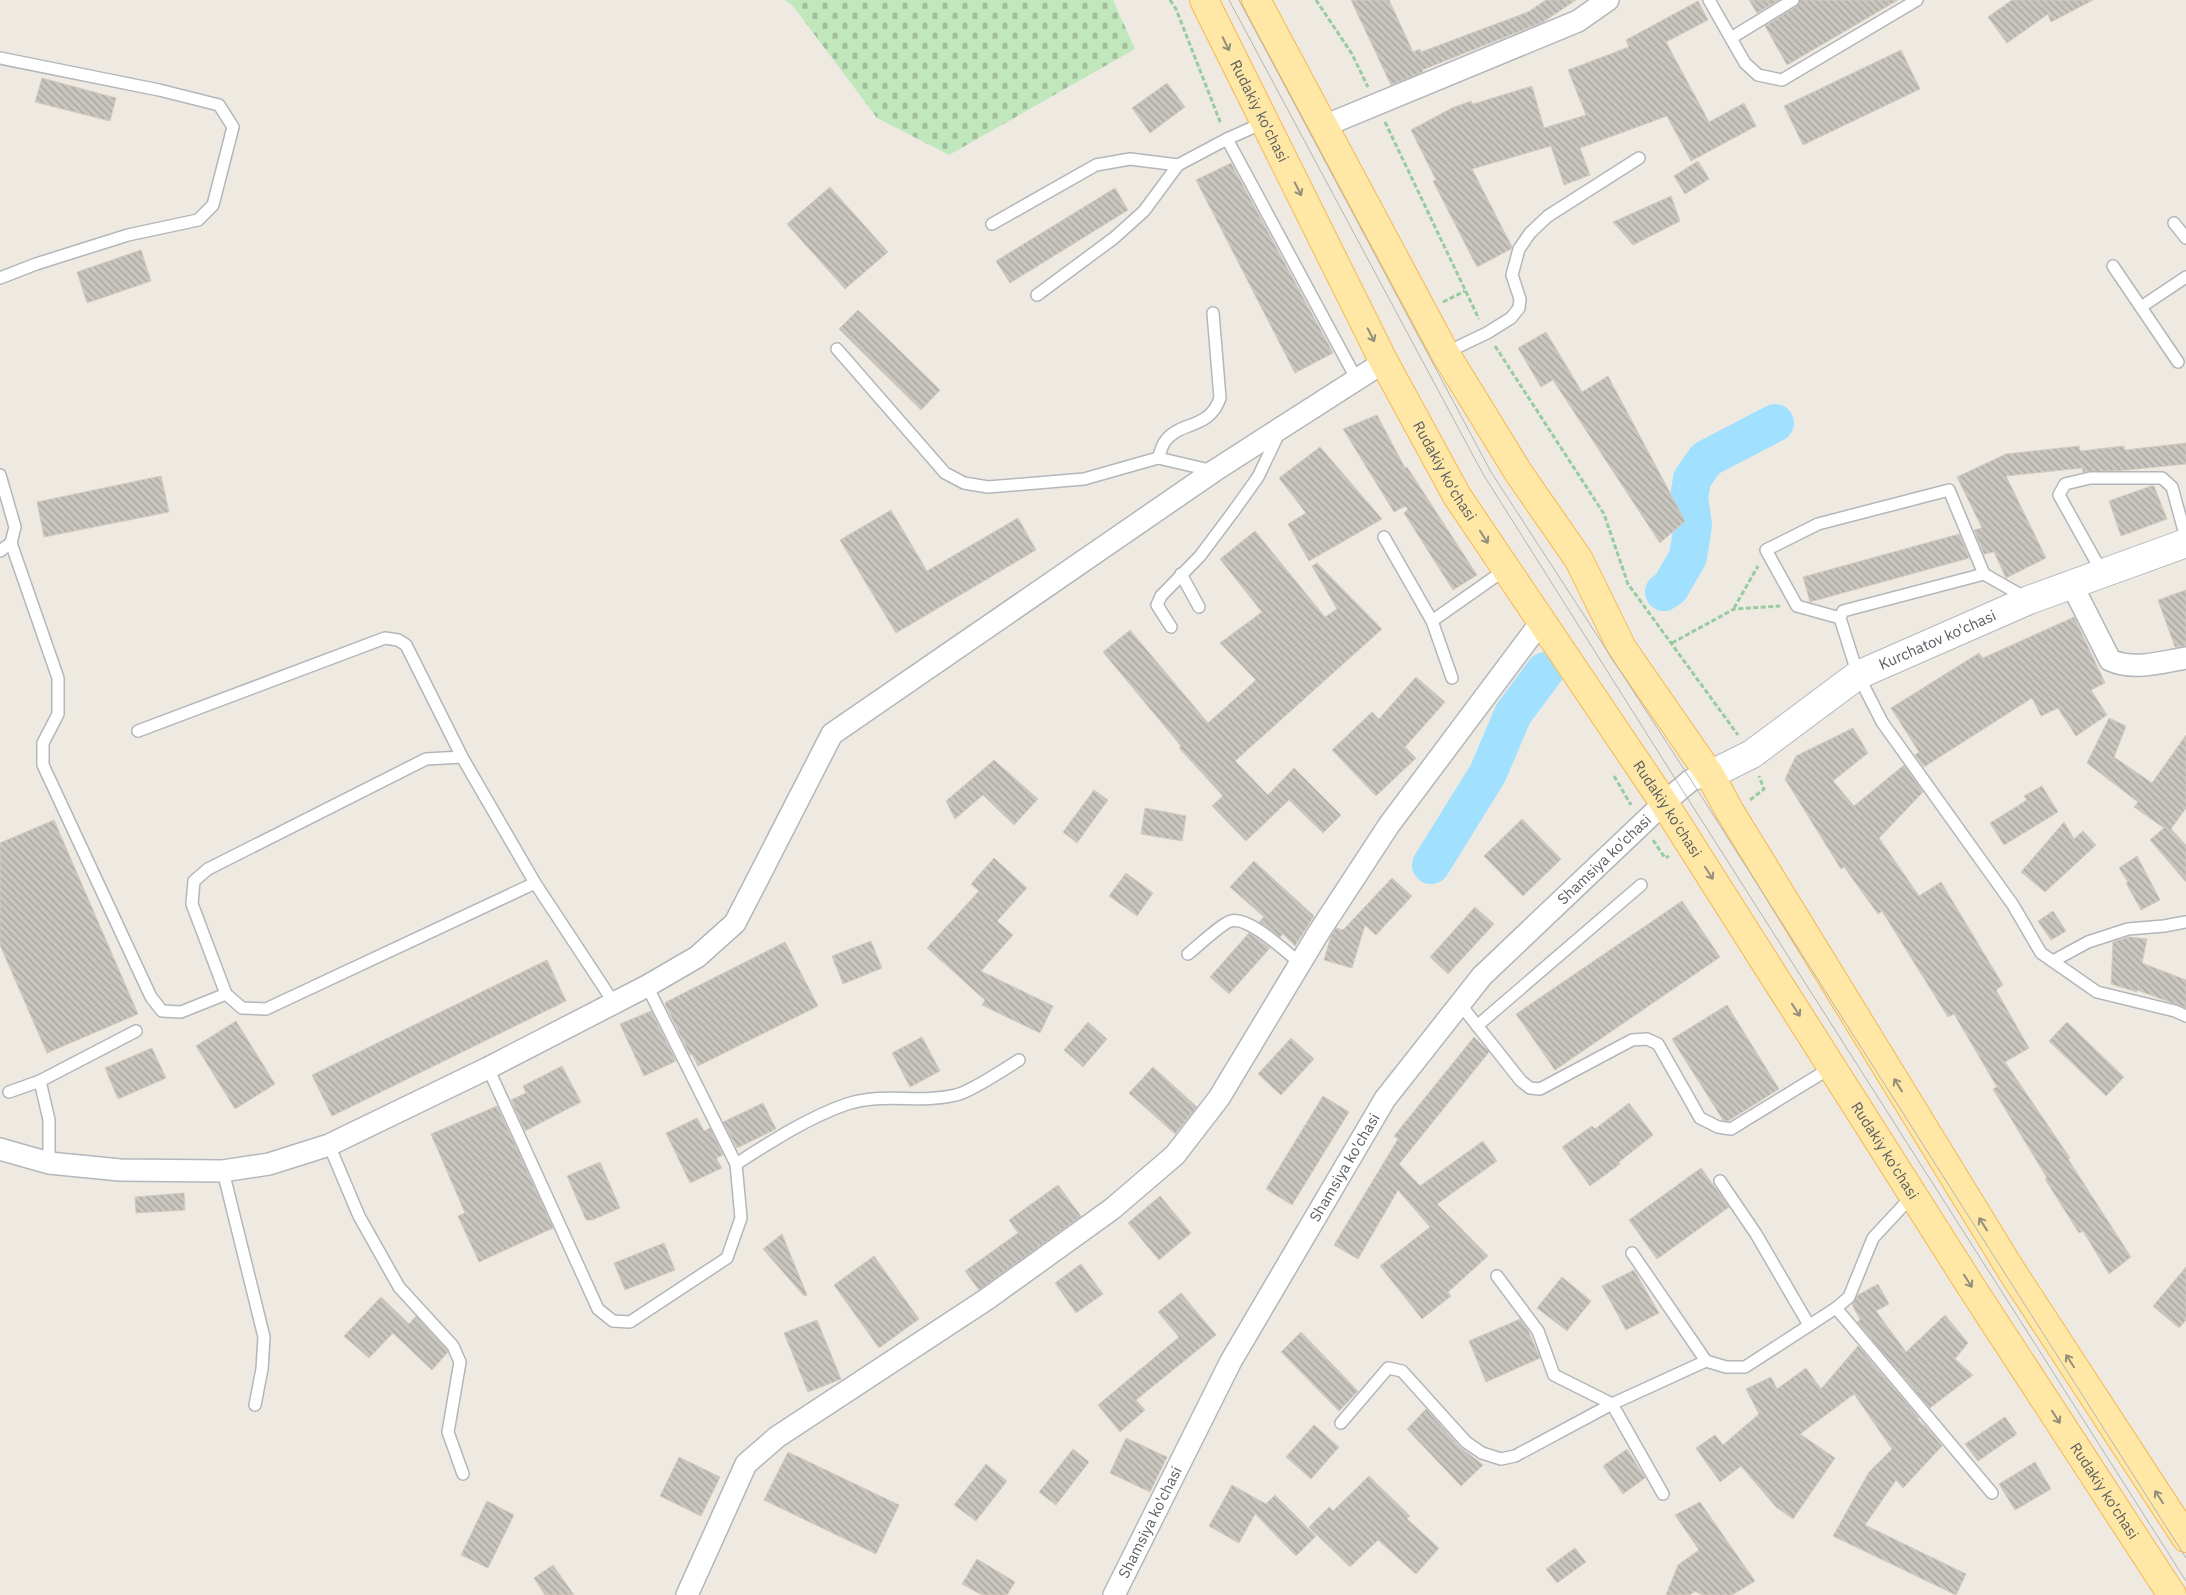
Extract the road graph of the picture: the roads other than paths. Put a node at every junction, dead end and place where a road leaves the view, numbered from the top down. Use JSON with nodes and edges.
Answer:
{"nodes":[{"id":1,"x":1204,"y":0,"type":"edge"},
{"id":2,"x":1256,"y":0,"type":"edge"},
{"id":3,"x":1608,"y":0,"type":"edge"},
{"id":4,"x":1709,"y":0,"type":"edge"},
{"id":5,"x":1793,"y":0,"type":"edge"},
{"id":6,"x":1917,"y":0,"type":"edge"},
{"id":7,"x":1731,"y":38,"type":"junction"},
{"id":8,"x":0,"y":58,"type":"edge"},
{"id":9,"x":1265,"y":122,"type":"junction"},
{"id":10,"x":1324,"y":126,"type":"junction"},
{"id":11,"x":1227,"y":139,"type":"junction"},
{"id":12,"x":1639,"y":158,"type":"dead end"},
{"id":13,"x":1178,"y":165,"type":"junction"},
{"id":14,"x":2174,"y":223,"type":"dead end"},
{"id":15,"x":992,"y":224,"type":"dead end"},
{"id":16,"x":2186,"y":238,"type":"edge"},
{"id":17,"x":2113,"y":266,"type":"dead end"},
{"id":18,"x":2186,"y":276,"type":"edge"},
{"id":19,"x":0,"y":278,"type":"edge"},
{"id":20,"x":1037,"y":295,"type":"dead end"},
{"id":21,"x":2141,"y":307,"type":"junction"},
{"id":22,"x":1213,"y":313,"type":"dead end"},
{"id":23,"x":837,"y":349,"type":"dead end"},
{"id":24,"x":1445,"y":353,"type":"junction"},
{"id":25,"x":1384,"y":362,"type":"junction"},
{"id":26,"x":2178,"y":362,"type":"dead end"},
{"id":27,"x":1357,"y":380,"type":"junction"},
{"id":28,"x":1282,"y":427,"type":"junction"},
{"id":29,"x":1158,"y":458,"type":"junction"},
{"id":30,"x":1214,"y":471,"type":"junction"},
{"id":31,"x":0,"y":475,"type":"edge"},
{"id":32,"x":1384,"y":537,"type":"dead end"},
{"id":33,"x":2186,"y":538,"type":"edge"},
{"id":34,"x":11,"y":543,"type":"junction"},
{"id":35,"x":2186,"y":544,"type":"edge"},
{"id":36,"x":0,"y":551,"type":"edge"},
{"id":37,"x":1506,"y":569,"type":"junction"},
{"id":38,"x":1181,"y":574,"type":"junction"},
{"id":39,"x":1984,"y":574,"type":"junction"},
{"id":40,"x":2103,"y":574,"type":"junction"},
{"id":41,"x":2072,"y":585,"type":"junction"},
{"id":42,"x":2029,"y":600,"type":"junction"},
{"id":43,"x":1199,"y":607,"type":"dead end"},
{"id":44,"x":1840,"y":618,"type":"junction"},
{"id":45,"x":1432,"y":621,"type":"junction"},
{"id":46,"x":1541,"y":622,"type":"junction"},
{"id":47,"x":1171,"y":627,"type":"dead end"},
{"id":48,"x":2186,"y":658,"type":"edge"},
{"id":49,"x":1858,"y":675,"type":"junction"},
{"id":50,"x":1452,"y":678,"type":"dead end"},
{"id":51,"x":138,"y":731,"type":"dead end"},
{"id":52,"x":462,"y":757,"type":"junction"},
{"id":53,"x":1710,"y":775,"type":"junction"},
{"id":54,"x":1664,"y":803,"type":"junction"},
{"id":55,"x":534,"y":883,"type":"junction"},
{"id":56,"x":1641,"y":886,"type":"dead end"},
{"id":57,"x":2186,"y":922,"type":"edge"},
{"id":58,"x":1188,"y":954,"type":"dead end"},
{"id":59,"x":2053,"y":961,"type":"junction"},
{"id":60,"x":1300,"y":963,"type":"junction"},
{"id":61,"x":647,"y":986,"type":"junction"},
{"id":62,"x":226,"y":994,"type":"junction"},
{"id":63,"x":614,"y":1002,"type":"junction"},
{"id":64,"x":1460,"y":1004,"type":"junction"},
{"id":65,"x":2186,"y":1016,"type":"edge"},
{"id":66,"x":1477,"y":1026,"type":"junction"},
{"id":67,"x":136,"y":1031,"type":"dead end"},
{"id":68,"x":1019,"y":1060,"type":"dead end"},
{"id":69,"x":1832,"y":1067,"type":"junction"},
{"id":70,"x":488,"y":1068,"type":"junction"},
{"id":71,"x":40,"y":1082,"type":"junction"},
{"id":72,"x":9,"y":1092,"type":"dead end"},
{"id":73,"x":329,"y":1145,"type":"junction"},
{"id":74,"x":0,"y":1149,"type":"edge"},
{"id":75,"x":49,"y":1163,"type":"junction"},
{"id":76,"x":736,"y":1164,"type":"junction"},
{"id":77,"x":223,"y":1171,"type":"junction"},
{"id":78,"x":1720,"y":1181,"type":"dead end"},
{"id":79,"x":1913,"y":1195,"type":"junction"},
{"id":80,"x":1632,"y":1253,"type":"dead end"},
{"id":81,"x":1497,"y":1276,"type":"dead end"},
{"id":82,"x":1836,"y":1308,"type":"junction"},
{"id":83,"x":1810,"y":1325,"type":"junction"},
{"id":84,"x":1706,"y":1361,"type":"junction"},
{"id":85,"x":1612,"y":1404,"type":"junction"},
{"id":86,"x":254,"y":1405,"type":"dead end"},
{"id":87,"x":1341,"y":1423,"type":"dead end"},
{"id":88,"x":463,"y":1474,"type":"dead end"},
{"id":89,"x":1992,"y":1493,"type":"dead end"},
{"id":90,"x":1663,"y":1494,"type":"dead end"},
{"id":91,"x":2186,"y":1538,"type":"edge"},
{"id":92,"x":2165,"y":1590,"type":"edge"},
{"id":93,"x":687,"y":1595,"type":"edge"},
{"id":94,"x":1114,"y":1595,"type":"edge"}],
"edges":[{"from":1,"to":9,"type":"main road","name":"Rudakiy ko'chasi","one_way":true},
{"from":2,"to":10,"type":"main road"},
{"from":3,"to":10,"type":"street"},
{"from":4,"to":7,"type":"lane"},
{"from":5,"to":7,"type":"lane"},
{"from":6,"to":7,"type":"lane"},
{"from":8,"to":19,"type":"lane"},
{"from":9,"to":11,"type":"lane"},
{"from":9,"to":25,"type":"main road","name":"Rudakiy ko'chasi","one_way":true},
{"from":10,"to":24,"type":"main road"},
{"from":11,"to":13,"type":"lane"},
{"from":11,"to":27,"type":"lane"},
{"from":12,"to":24,"type":"lane"},
{"from":13,"to":15,"type":"lane"},
{"from":13,"to":20,"type":"lane"},
{"from":14,"to":16,"type":"lane"},
{"from":17,"to":21,"type":"lane"},
{"from":18,"to":21,"type":"lane"},
{"from":21,"to":26,"type":"lane"},
{"from":22,"to":29,"type":"lane"},
{"from":23,"to":29,"type":"lane"},
{"from":24,"to":53,"type":"main road"},
{"from":25,"to":27,"type":"street"},
{"from":25,"to":37,"type":"main road","name":"Rudakiy ko'chasi","one_way":true},
{"from":27,"to":28,"type":"street"},
{"from":28,"to":30,"type":"street"},
{"from":28,"to":38,"type":"lane"},
{"from":29,"to":30,"type":"lane"},
{"from":30,"to":61,"type":"street"},
{"from":31,"to":34,"type":"lane"},
{"from":32,"to":45,"type":"lane"},
{"from":33,"to":40,"type":"lane"},
{"from":34,"to":36,"type":"lane"},
{"from":34,"to":62,"type":"lane"},
{"from":35,"to":40,"type":"main road","name":"Kurchatov ko'chasi"},
{"from":37,"to":45,"type":"lane"},
{"from":37,"to":46,"type":"main road","name":"Rudakiy ko'chasi"},
{"from":38,"to":43,"type":"lane"},
{"from":38,"to":47,"type":"lane"},
{"from":39,"to":42,"type":"lane"},
{"from":39,"to":44,"type":"lane"},
{"from":39,"to":44,"type":"lane"},
{"from":40,"to":41,"type":"main road","name":"Kurchatov ko'chasi"},
{"from":41,"to":42,"type":"main road","name":"Kurchatov ko'chasi"},
{"from":41,"to":48,"type":"street"},
{"from":42,"to":49,"type":"main road","name":"Kurchatov ko'chasi"},
{"from":44,"to":49,"type":"lane"},
{"from":45,"to":50,"type":"lane"},
{"from":46,"to":54,"type":"main road","name":"Rudakiy ko'chasi"},
{"from":46,"to":60,"type":"street"},
{"from":49,"to":53,"type":"main road","name":"Kurchatov ko'chasi"},
{"from":49,"to":59,"type":"lane"},
{"from":51,"to":52,"type":"lane"},
{"from":52,"to":55,"type":"lane"},
{"from":52,"to":62,"type":"lane"},
{"from":53,"to":54,"type":"street","name":"Shamsiya ko'chasi"},
{"from":91,"to":53,"type":"main road","one_way":true},
{"from":54,"to":64,"type":"street","name":"Shamsiya ko'chasi"},
{"from":54,"to":69,"type":"main road","name":"Rudakiy ko'chasi","one_way":true},
{"from":55,"to":62,"type":"lane"},
{"from":55,"to":63,"type":"lane"},
{"from":56,"to":66,"type":"lane"},
{"from":57,"to":59,"type":"lane"},
{"from":58,"to":60,"type":"lane"},
{"from":59,"to":65,"type":"lane"},
{"from":60,"to":93,"type":"street"},
{"from":61,"to":63,"type":"street"},
{"from":61,"to":76,"type":"lane"},
{"from":63,"to":70,"type":"street"},
{"from":64,"to":66,"type":"lane"},
{"from":64,"to":94,"type":"street","name":"Shamsiya ko'chasi"},
{"from":66,"to":69,"type":"lane"},
{"from":67,"to":71,"type":"lane"},
{"from":68,"to":76,"type":"lane"},
{"from":69,"to":79,"type":"main road","name":"Rudakiy ko'chasi"},
{"from":70,"to":73,"type":"street"},
{"from":70,"to":76,"type":"lane"},
{"from":71,"to":72,"type":"lane"},
{"from":71,"to":75,"type":"lane"},
{"from":73,"to":77,"type":"street"},
{"from":73,"to":88,"type":"lane"},
{"from":74,"to":75,"type":"street"},
{"from":75,"to":77,"type":"street"},
{"from":77,"to":86,"type":"lane"},
{"from":78,"to":83,"type":"lane"},
{"from":79,"to":82,"type":"lane"},
{"from":79,"to":92,"type":"main road","name":"Rudakiy ko'chasi","one_way":true},
{"from":80,"to":84,"type":"lane"},
{"from":81,"to":85,"type":"lane"},
{"from":82,"to":83,"type":"lane"},
{"from":82,"to":89,"type":"lane"},
{"from":83,"to":84,"type":"lane"},
{"from":84,"to":85,"type":"lane"},
{"from":85,"to":87,"type":"lane"},
{"from":85,"to":90,"type":"lane"}]}
